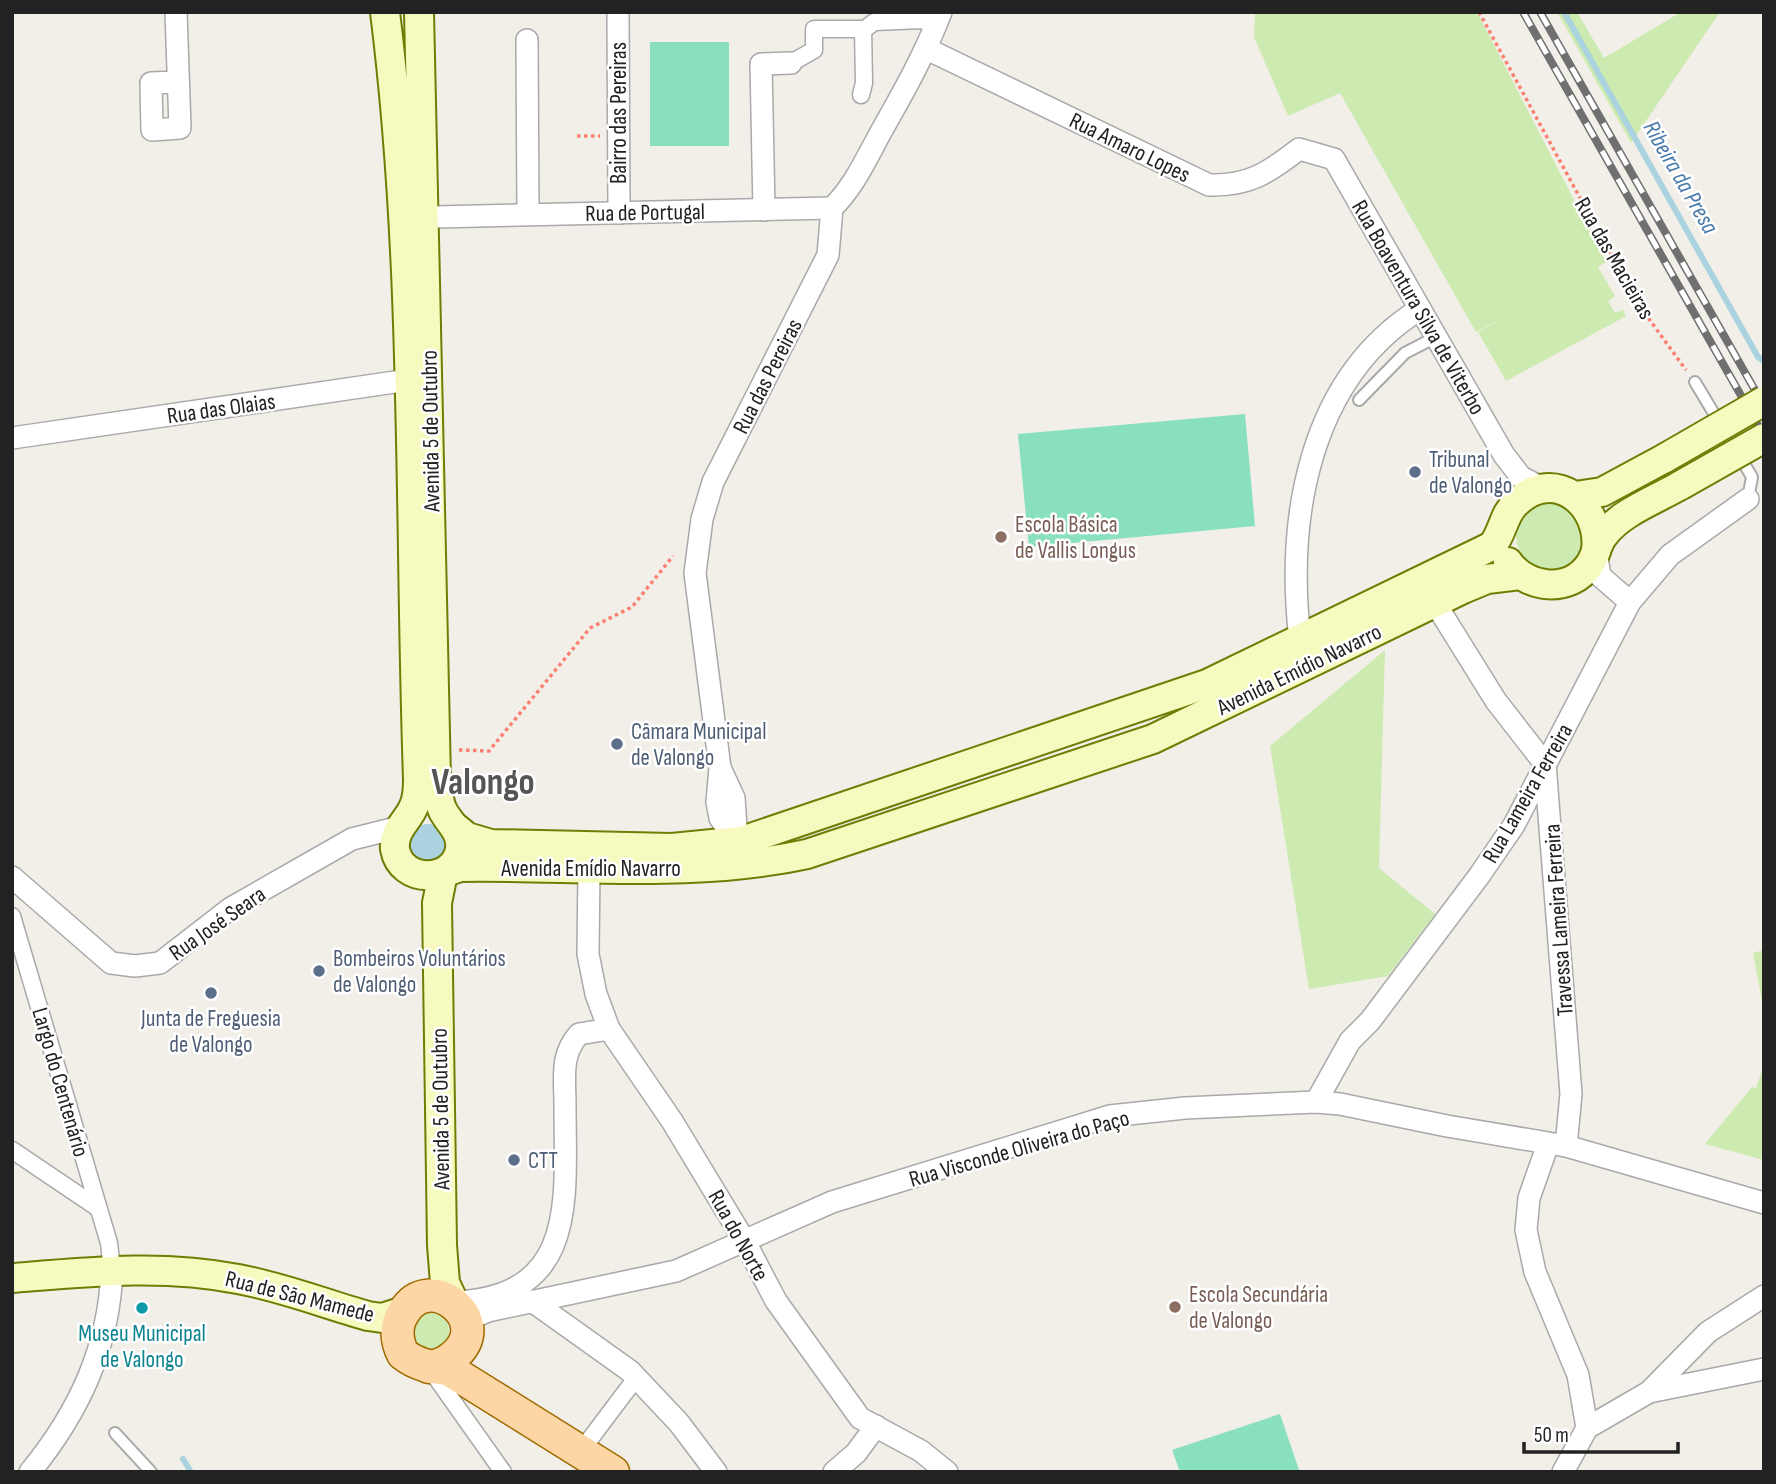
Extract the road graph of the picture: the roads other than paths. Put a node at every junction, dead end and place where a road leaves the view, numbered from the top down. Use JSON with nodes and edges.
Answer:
{"nodes":[{"id":1,"x":176,"y":12,"type":"edge"},
{"id":2,"x":385,"y":12,"type":"edge"},
{"id":3,"x":419,"y":12,"type":"edge"},
{"id":4,"x":618,"y":12,"type":"edge"},
{"id":5,"x":938,"y":19,"type":"edge"},
{"id":6,"x":863,"y":29,"type":"junction"},
{"id":7,"x":527,"y":40,"type":"dead end"},
{"id":8,"x":419,"y":41,"type":"junction"},
{"id":9,"x":388,"y":42,"type":"junction"},
{"id":10,"x":927,"y":48,"type":"junction"},
{"id":11,"x":791,"y":63,"type":"joint"},
{"id":12,"x":178,"y":82,"type":"dead end"},
{"id":13,"x":861,"y":95,"type":"dead end"},
{"id":14,"x":397,"y":145,"type":"junction"},
{"id":15,"x":1334,"y":159,"type":"joint"},
{"id":16,"x":423,"y":160,"type":"junction"},
{"id":17,"x":832,"y":208,"type":"junction"},
{"id":18,"x":764,"y":210,"type":"junction"},
{"id":19,"x":619,"y":213,"type":"junction"},
{"id":20,"x":459,"y":214,"type":"junction"},
{"id":21,"x":528,"y":214,"type":"junction"},
{"id":22,"x":425,"y":217,"type":"junction"},
{"id":23,"x":426,"y":249,"type":"junction"},
{"id":24,"x":1420,"y":309,"type":"junction"},
{"id":25,"x":1436,"y":337,"type":"junction"},
{"id":26,"x":419,"y":379,"type":"junction"},
{"id":27,"x":1695,"y":382,"type":"road end"},
{"id":28,"x":1359,"y":400,"type":"dead end"},
{"id":29,"x":1764,"y":401,"type":"edge"},
{"id":30,"x":12,"y":438,"type":"edge"},
{"id":31,"x":1764,"y":439,"type":"edge"},
{"id":32,"x":1504,"y":456,"type":"junction"},
{"id":33,"x":1544,"y":489,"type":"junction"},
{"id":34,"x":1575,"y":496,"type":"junction"},
{"id":35,"x":1748,"y":499,"type":"joint"},
{"id":36,"x":1515,"y":503,"type":"junction"},
{"id":37,"x":1502,"y":533,"type":"junction"},
{"id":38,"x":1596,"y":551,"type":"junction"},
{"id":39,"x":1520,"y":575,"type":"junction"},
{"id":40,"x":1578,"y":576,"type":"junction"},
{"id":41,"x":1612,"y":588,"type":"junction"},
{"id":42,"x":1630,"y":602,"type":"junction"},
{"id":43,"x":1435,"y":603,"type":"junction"},
{"id":44,"x":1300,"y":640,"type":"junction"},
{"id":45,"x":1066,"y":733,"type":"junction"},
{"id":46,"x":1545,"y":764,"type":"junction"},
{"id":47,"x":1077,"y":765,"type":"junction"},
{"id":48,"x":404,"y":822,"type":"junction"},
{"id":49,"x":453,"y":824,"type":"junction"},
{"id":50,"x":739,"y":854,"type":"junction"},
{"id":51,"x":589,"y":869,"type":"junction"},
{"id":52,"x":413,"y":873,"type":"junction"},
{"id":53,"x":443,"y":873,"type":"junction"},
{"id":54,"x":12,"y":877,"type":"edge"},
{"id":55,"x":12,"y":915,"type":"edge"},
{"id":56,"x":588,"y":954,"type":"junction"},
{"id":57,"x":609,"y":1029,"type":"junction"},
{"id":58,"x":579,"y":1034,"type":"junction"},
{"id":59,"x":1316,"y":1102,"type":"junction"},
{"id":60,"x":1557,"y":1145,"type":"junction"},
{"id":61,"x":12,"y":1150,"type":"edge"},
{"id":62,"x":1764,"y":1203,"type":"edge"},
{"id":63,"x":98,"y":1208,"type":"junction"},
{"id":64,"x":744,"y":1240,"type":"junction"},
{"id":65,"x":546,"y":1258,"type":"junction"},
{"id":66,"x":112,"y":1270,"type":"junction"},
{"id":67,"x":12,"y":1278,"type":"edge"},
{"id":68,"x":575,"y":1290,"type":"junction"},
{"id":69,"x":1764,"y":1296,"type":"edge"},
{"id":70,"x":532,"y":1301,"type":"junction"},
{"id":71,"x":444,"y":1305,"type":"junction"},
{"id":72,"x":425,"y":1366,"type":"junction"},
{"id":73,"x":1764,"y":1369,"type":"edge"},
{"id":74,"x":636,"y":1377,"type":"junction"},
{"id":75,"x":1649,"y":1392,"type":"junction"},
{"id":76,"x":513,"y":1415,"type":"junction"},
{"id":77,"x":876,"y":1426,"type":"junction"},
{"id":78,"x":1587,"y":1428,"type":"junction"},
{"id":79,"x":115,"y":1433,"type":"dead end"},
{"id":80,"x":581,"y":1451,"type":"junction"},
{"id":81,"x":30,"y":1472,"type":"edge"},
{"id":82,"x":151,"y":1472,"type":"edge"},
{"id":83,"x":503,"y":1472,"type":"edge"},
{"id":84,"x":613,"y":1472,"type":"edge"},
{"id":85,"x":716,"y":1472,"type":"edge"},
{"id":86,"x":834,"y":1472,"type":"edge"},
{"id":87,"x":947,"y":1472,"type":"edge"},
{"id":88,"x":1563,"y":1472,"type":"edge"}],
"edges":[{"from":1,"to":12,"type":"street"},
{"from":2,"to":9,"type":"main road","name":"Avenida 5 de Outubro"},
{"from":3,"to":8,"type":"main road","name":"Avenida 5 de Outubro"},
{"from":4,"to":19,"type":"street","name":"Bairro das Pereiras"},
{"from":5,"to":6,"type":"street"},
{"from":5,"to":10,"type":"street"},
{"from":6,"to":11,"type":"street"},
{"from":6,"to":13,"type":"street"},
{"from":7,"to":21,"type":"street"},
{"from":8,"to":9,"type":"main road"},
{"from":8,"to":16,"type":"main road","name":"Avenida 5 de Outubro"},
{"from":9,"to":14,"type":"main road","name":"Avenida 5 de Outubro"},
{"from":10,"to":15,"type":"street","name":"Rua Amaro Lopes"},
{"from":10,"to":17,"type":"street"},
{"from":11,"to":18,"type":"street"},
{"from":14,"to":22,"type":"street"},
{"from":14,"to":26,"type":"main road","name":"Avenida 5 de Outubro"},
{"from":15,"to":24,"type":"street","name":"Rua Boaventura Silva de Viterbo"},
{"from":16,"to":20,"type":"street"},
{"from":16,"to":22,"type":"main road","name":"Avenida 5 de Outubro"},
{"from":17,"to":18,"type":"street","name":"Rua de Portugal"},
{"from":17,"to":50,"type":"street","name":"Rua das Pereiras"},
{"from":18,"to":19,"type":"street","name":"Rua de Portugal"},
{"from":19,"to":21,"type":"street","name":"Rua de Portugal"},
{"from":20,"to":21,"type":"street","name":"Rua de Portugal"},
{"from":20,"to":22,"type":"street","name":"Rua de Portugal"},
{"from":20,"to":23,"type":"street"},
{"from":22,"to":23,"type":"main road","name":"Avenida 5 de Outubro"},
{"from":23,"to":26,"type":"main road","name":"Avenida 5 de Outubro"},
{"from":24,"to":25,"type":"street","name":"Rua Boaventura Silva de Viterbo"},
{"from":24,"to":44,"type":"street"},
{"from":25,"to":28,"type":"lane"},
{"from":25,"to":32,"type":"street","name":"Rua Boaventura Silva de Viterbo"},
{"from":26,"to":30,"type":"street","name":"Rua das Olaias"},
{"from":26,"to":48,"type":"main road","name":"Avenida 5 de Outubro"},
{"from":26,"to":49,"type":"main road","name":"Avenida 5 de Outubro"},
{"from":27,"to":35,"type":"lane"},
{"from":29,"to":34,"type":"main road","bridge":true},
{"from":31,"to":38,"type":"main road","bridge":true},
{"from":32,"to":33,"type":"street","name":"Rua Boaventura Silva de Viterbo"},
{"from":32,"to":36,"type":"street","name":"Rua Boaventura Silva de Viterbo"},
{"from":33,"to":34,"type":"main road"},
{"from":33,"to":36,"type":"main road"},
{"from":34,"to":38,"type":"main road"},
{"from":35,"to":42,"type":"street","name":"Rua Lameira Ferreira"},
{"from":36,"to":37,"type":"main road","name":"Avenida Emídio Navarro"},
{"from":37,"to":39,"type":"main road"},
{"from":37,"to":44,"type":"main road","name":"Avenida Emídio Navarro"},
{"from":38,"to":40,"type":"main road"},
{"from":38,"to":41,"type":"street"},
{"from":39,"to":40,"type":"main road","name":"Avenida Emídio Navarro"},
{"from":39,"to":43,"type":"main road","name":"Avenida Emídio Navarro"},
{"from":40,"to":41,"type":"street"},
{"from":41,"to":42,"type":"street"},
{"from":42,"to":46,"type":"street","name":"Rua Lameira Ferreira"},
{"from":43,"to":46,"type":"street"},
{"from":43,"to":47,"type":"main road","name":"Avenida Emídio Navarro"},
{"from":44,"to":45,"type":"main road","name":"Avenida Emídio Navarro"},
{"from":45,"to":47,"type":"main road"},
{"from":45,"to":50,"type":"main road","name":"Avenida Emídio Navarro"},
{"from":46,"to":59,"type":"street","name":"Rua Lameira Ferreira"},
{"from":46,"to":60,"type":"street","name":"Travessa Lameira Ferreira"},
{"from":47,"to":50,"type":"main road","name":"Avenida Emídio Navarro"},
{"from":48,"to":49,"type":"main road"},
{"from":48,"to":52,"type":"main road","name":"Avenida 5 de Outubro"},
{"from":48,"to":54,"type":"street","name":"Rua José Seara"},
{"from":49,"to":50,"type":"main road","name":"Avenida Emídio Navarro"},
{"from":49,"to":53,"type":"main road","name":"Avenida 5 de Outubro"},
{"from":50,"to":51,"type":"main road","name":"Avenida Emídio Navarro"},
{"from":51,"to":53,"type":"main road","name":"Avenida Emídio Navarro"},
{"from":51,"to":56,"type":"street","name":"Rua do Norte"},
{"from":52,"to":53,"type":"main road"},
{"from":52,"to":71,"type":"main road","name":"Avenida 5 de Outubro"},
{"from":53,"to":71,"type":"main road","name":"Avenida 5 de Outubro"},
{"from":55,"to":63,"type":"street","name":"Largo do Centenário"},
{"from":56,"to":57,"type":"street","name":"Rua do Norte"},
{"from":56,"to":58,"type":"street","name":"Rua do Norte"},
{"from":57,"to":58,"type":"street"},
{"from":57,"to":64,"type":"street","name":"Rua do Norte"},
{"from":58,"to":65,"type":"street","name":"Rua do Norte"},
{"from":59,"to":60,"type":"street","name":"Rua Visconde Oliveira do Paço"},
{"from":59,"to":64,"type":"street","name":"Rua Visconde Oliveira do Paço"},
{"from":60,"to":62,"type":"street","name":"Rua Visconde Oliveira do Paço"},
{"from":60,"to":78,"type":"street","name":"Travessa Lameira Ferreira"},
{"from":61,"to":63,"type":"street","name":"Largo do Centenário"},
{"from":63,"to":66,"type":"street","name":"Largo do Centenário"},
{"from":64,"to":68,"type":"street","name":"Rua Visconde Oliveira do Paço"},
{"from":64,"to":77,"type":"street","name":"Rua do Norte"},
{"from":65,"to":68,"type":"street"},
{"from":65,"to":71,"type":"street"},
{"from":66,"to":67,"type":"main road","name":"Rua de São Mamede"},
{"from":66,"to":71,"type":"main road","name":"Rua de São Mamede"},
{"from":66,"to":81,"type":"street"},
{"from":68,"to":70,"type":"street","name":"Rua Visconde Oliveira do Paço"},
{"from":69,"to":75,"type":"street"},
{"from":70,"to":71,"type":"street","name":"Rua Visconde Oliveira do Paço"},
{"from":70,"to":74,"type":"street"},
{"from":71,"to":72,"type":"main road"},
{"from":71,"to":72,"type":"main road"},
{"from":71,"to":76,"type":"main road"},
{"from":72,"to":76,"type":"main road"},
{"from":72,"to":83,"type":"street"},
{"from":73,"to":75,"type":"street"},
{"from":74,"to":80,"type":"street"},
{"from":74,"to":85,"type":"street"},
{"from":75,"to":78,"type":"street"},
{"from":76,"to":80,"type":"main road"},
{"from":77,"to":86,"type":"street"},
{"from":77,"to":87,"type":"street","name":"Rua do Norte"},
{"from":78,"to":88,"type":"street"},
{"from":79,"to":82,"type":"lane"},
{"from":80,"to":84,"type":"main road"}]}
